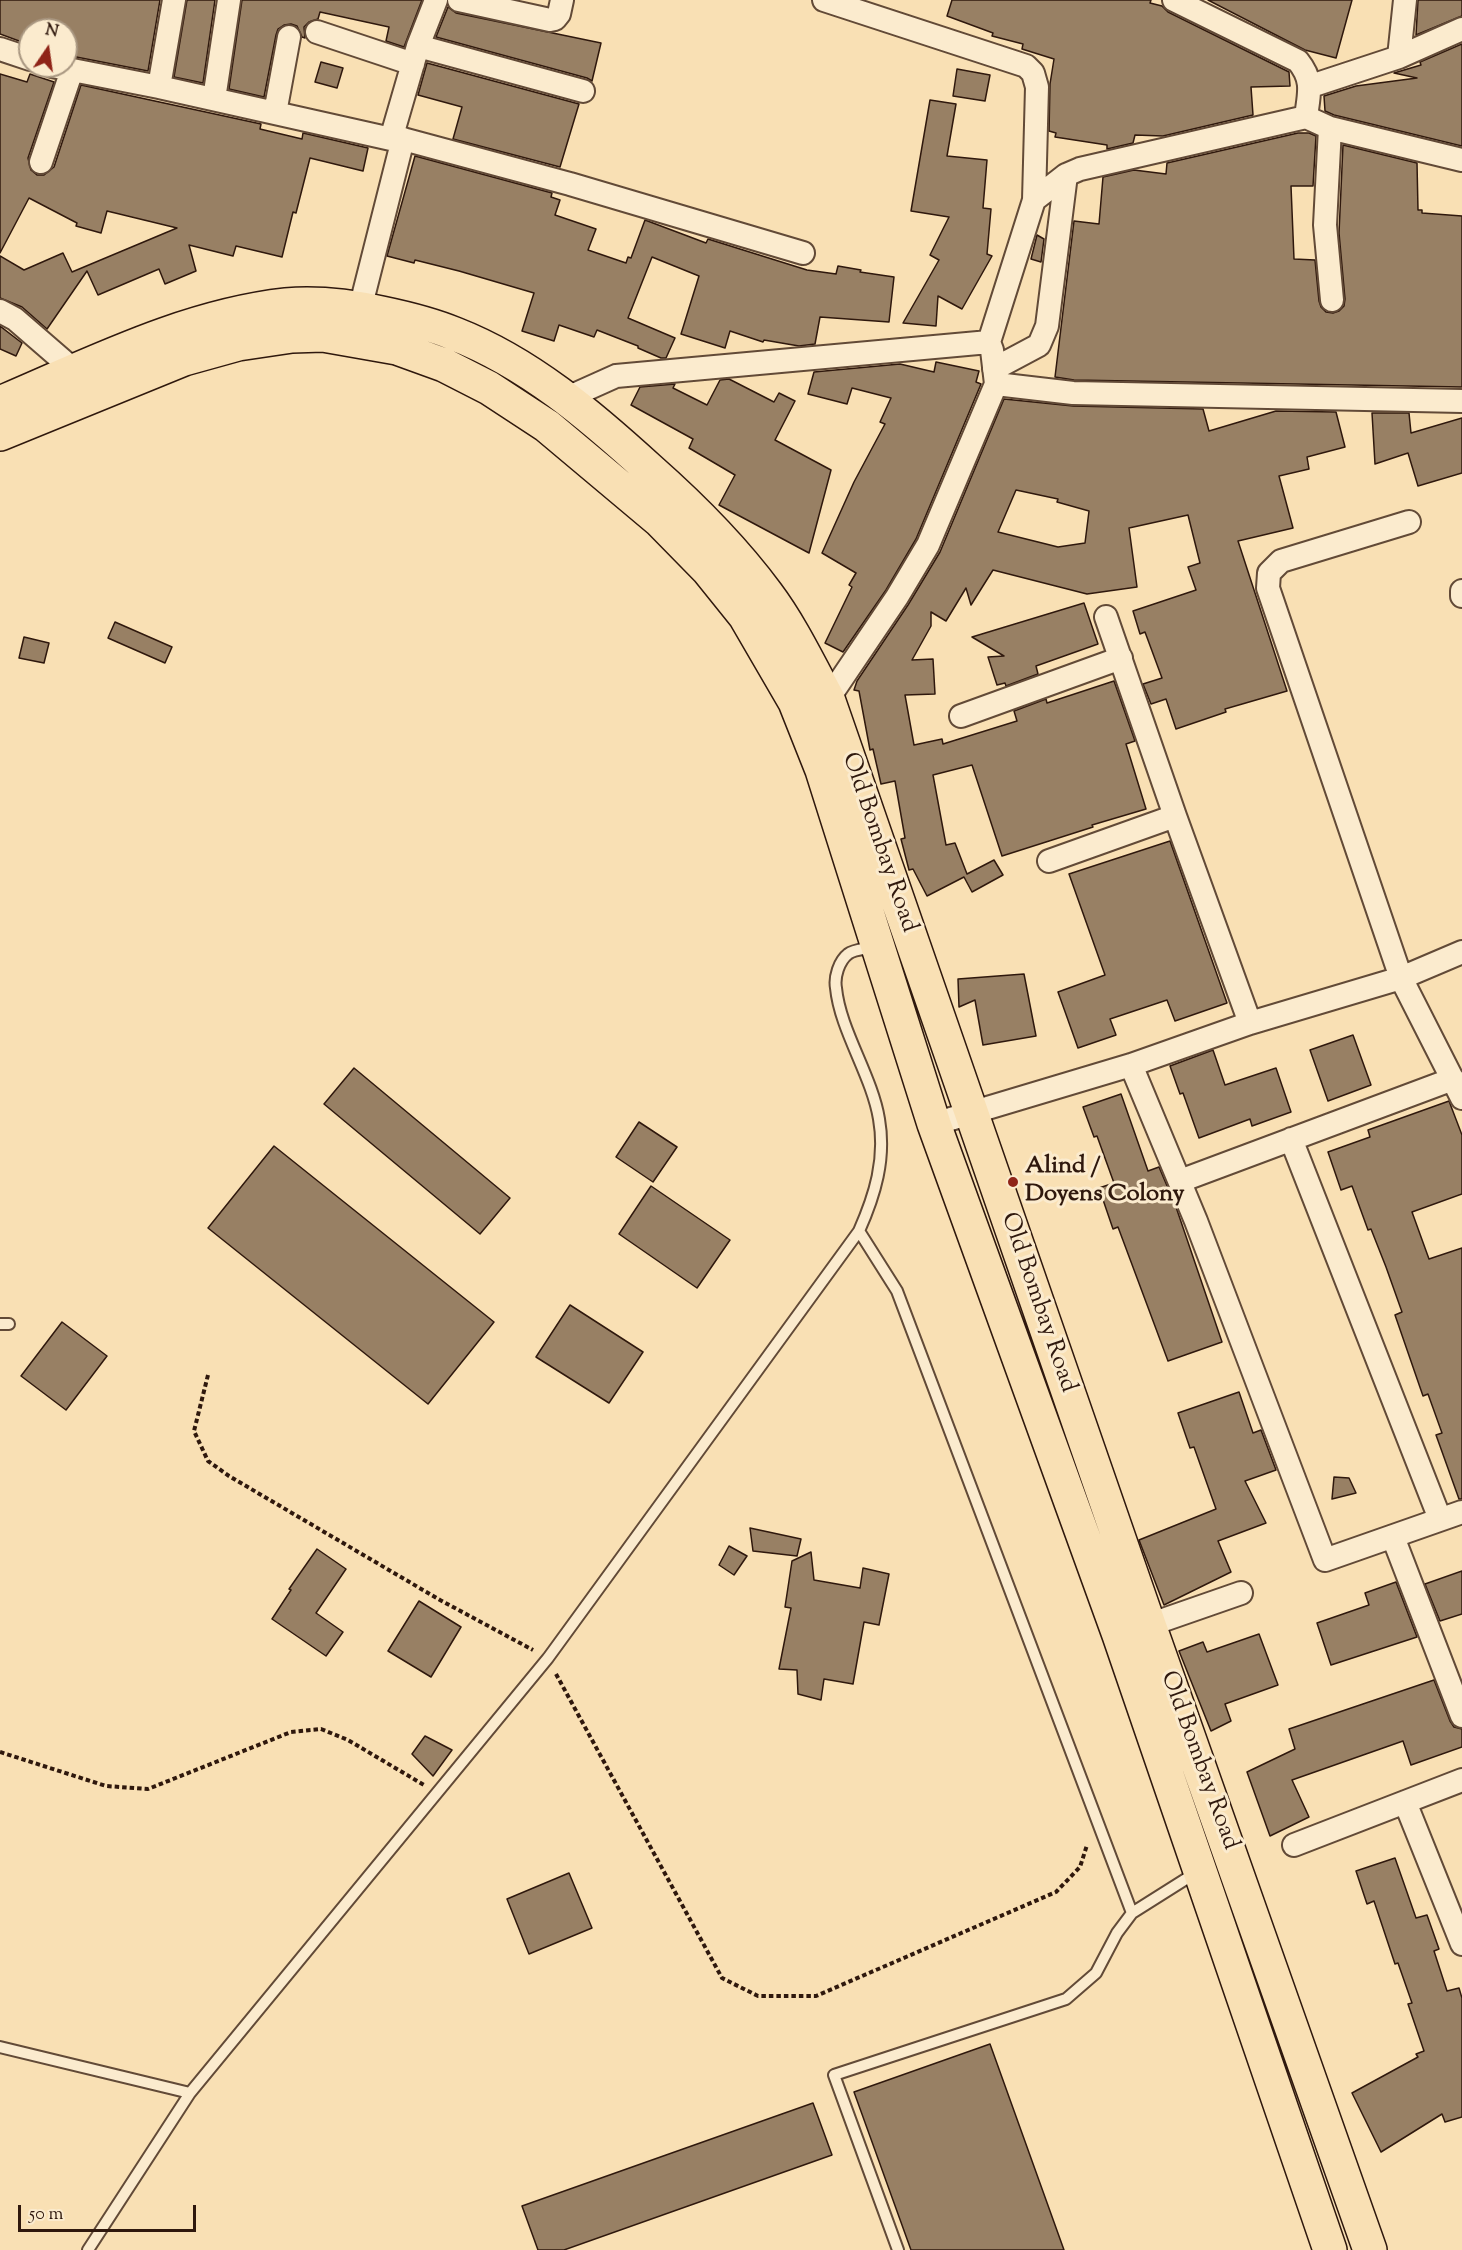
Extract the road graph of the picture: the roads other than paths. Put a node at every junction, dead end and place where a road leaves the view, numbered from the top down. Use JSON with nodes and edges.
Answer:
{"nodes":[{"id":1,"x":174,"y":0,"type":"edge"},
{"id":2,"x":229,"y":0,"type":"edge"},
{"id":3,"x":436,"y":0,"type":"edge"},
{"id":4,"x":459,"y":0,"type":"edge"},
{"id":5,"x":562,"y":0,"type":"edge"},
{"id":6,"x":824,"y":0,"type":"edge"},
{"id":7,"x":1174,"y":0,"type":"edge"},
{"id":8,"x":1406,"y":0,"type":"edge"},
{"id":9,"x":1462,"y":29,"type":"edge"},
{"id":10,"x":317,"y":32,"type":"dead end"},
{"id":11,"x":289,"y":37,"type":"dead end"},
{"id":12,"x":0,"y":49,"type":"edge"},
{"id":13,"x":18,"y":55,"type":"edge"},
{"id":14,"x":416,"y":55,"type":"junction"},
{"id":15,"x":1399,"y":57,"type":"junction"},
{"id":16,"x":78,"y":71,"type":"edge"},
{"id":17,"x":60,"y":78,"type":"edge"},
{"id":18,"x":1311,"y":86,"type":"junction"},
{"id":19,"x":159,"y":87,"type":"junction"},
{"id":20,"x":583,"y":91,"type":"dead end"},
{"id":21,"x":214,"y":99,"type":"junction"},
{"id":22,"x":275,"y":113,"type":"junction"},
{"id":23,"x":1306,"y":117,"type":"junction"},
{"id":24,"x":1330,"y":128,"type":"junction"},
{"id":25,"x":397,"y":139,"type":"junction"},
{"id":26,"x":1462,"y":160,"type":"edge"},
{"id":27,"x":41,"y":162,"type":"dead end"},
{"id":28,"x":1066,"y":175,"type":"junction"},
{"id":29,"x":1034,"y":200,"type":"junction"},
{"id":30,"x":803,"y":253,"type":"dead end"},
{"id":31,"x":1332,"y":300,"type":"dead end"},
{"id":32,"x":360,"y":309,"type":"junction"},
{"id":33,"x":0,"y":311,"type":"edge"},
{"id":34,"x":989,"y":342,"type":"junction"},
{"id":35,"x":75,"y":371,"type":"junction"},
{"id":36,"x":995,"y":376,"type":"junction"},
{"id":37,"x":567,"y":398,"type":"junction"},
{"id":38,"x":1462,"y":401,"type":"edge"},
{"id":39,"x":0,"y":404,"type":"edge"},
{"id":40,"x":0,"y":434,"type":"edge"},
{"id":41,"x":1409,"y":522,"type":"dead end"},
{"id":42,"x":1462,"y":591,"type":"edge"},
{"id":43,"x":1462,"y":597,"type":"edge"},
{"id":44,"x":1106,"y":616,"type":"dead end"},
{"id":45,"x":1121,"y":658,"type":"junction"},
{"id":46,"x":828,"y":699,"type":"junction"},
{"id":47,"x":962,"y":716,"type":"dead end"},
{"id":48,"x":1175,"y":816,"type":"junction"},
{"id":49,"x":1049,"y":861,"type":"dead end"},
{"id":50,"x":877,"y":946,"type":"junction"},
{"id":51,"x":1462,"y":952,"type":"edge"},
{"id":52,"x":1401,"y":978,"type":"junction"},
{"id":53,"x":1250,"y":1023,"type":"junction"},
{"id":54,"x":1131,"y":1065,"type":"junction"},
{"id":55,"x":1457,"y":1088,"type":"edge"},
{"id":56,"x":970,"y":1112,"type":"junction"},
{"id":57,"x":934,"y":1124,"type":"junction"},
{"id":58,"x":1291,"y":1139,"type":"junction"},
{"id":59,"x":1180,"y":1181,"type":"junction"},
{"id":60,"x":859,"y":1231,"type":"junction"},
{"id":61,"x":1462,"y":1512,"type":"edge"},
{"id":62,"x":1440,"y":1519,"type":"junction"},
{"id":63,"x":1393,"y":1537,"type":"junction"},
{"id":64,"x":1241,"y":1593,"type":"dead end"},
{"id":65,"x":1149,"y":1624,"type":"junction"},
{"id":66,"x":1462,"y":1716,"type":"edge"},
{"id":67,"x":1462,"y":1780,"type":"edge"},
{"id":68,"x":1405,"y":1802,"type":"junction"},
{"id":69,"x":1294,"y":1845,"type":"dead end"},
{"id":70,"x":1200,"y":1870,"type":"junction"},
{"id":71,"x":1132,"y":1913,"type":"junction"},
{"id":72,"x":1462,"y":1944,"type":"edge"},
{"id":73,"x":0,"y":2047,"type":"edge"},
{"id":74,"x":190,"y":2093,"type":"junction"},
{"id":75,"x":87,"y":2250,"type":"edge"},
{"id":76,"x":898,"y":2250,"type":"edge"},
{"id":77,"x":1330,"y":2250,"type":"edge"},
{"id":78,"x":1370,"y":2250,"type":"edge"}],
"edges":[{"from":1,"to":19,"type":"street"},
{"from":2,"to":21,"type":"street"},
{"from":3,"to":14,"type":"street"},
{"from":4,"to":5,"type":"street"},
{"from":6,"to":29,"type":"street"},
{"from":7,"to":18,"type":"street"},
{"from":8,"to":15,"type":"street"},
{"from":9,"to":15,"type":"street"},
{"from":10,"to":14,"type":"street"},
{"from":11,"to":22,"type":"street"},
{"from":12,"to":13,"type":"street"},
{"from":14,"to":20,"type":"street"},
{"from":14,"to":25,"type":"street"},
{"from":15,"to":18,"type":"street"},
{"from":16,"to":19,"type":"street"},
{"from":17,"to":27,"type":"street"},
{"from":18,"to":23,"type":"street"},
{"from":19,"to":21,"type":"street"},
{"from":21,"to":22,"type":"street"},
{"from":22,"to":25,"type":"street"},
{"from":23,"to":24,"type":"street"},
{"from":23,"to":28,"type":"street"},
{"from":24,"to":26,"type":"street"},
{"from":24,"to":31,"type":"street"},
{"from":25,"to":30,"type":"street"},
{"from":25,"to":32,"type":"street"},
{"from":28,"to":29,"type":"street"},
{"from":28,"to":36,"type":"street"},
{"from":29,"to":34,"type":"street"},
{"from":32,"to":35,"type":"main road","name":"Old Bombay Road"},
{"from":32,"to":37,"type":"main road","name":"Old Bombay Road"},
{"from":33,"to":35,"type":"street"},
{"from":34,"to":36,"type":"street"},
{"from":34,"to":37,"type":"street"},
{"from":35,"to":39,"type":"main road","name":"Old Bombay Road"},
{"from":36,"to":38,"type":"street"},
{"from":36,"to":46,"type":"street"},
{"from":37,"to":46,"type":"main road","name":"Old Bombay Road"},
{"from":40,"to":50,"type":"main road","name":"Old Bombay Road"},
{"from":41,"to":52,"type":"street"},
{"from":42,"to":43,"type":"street"},
{"from":44,"to":45,"type":"street"},
{"from":45,"to":47,"type":"street"},
{"from":45,"to":48,"type":"street"},
{"from":46,"to":56,"type":"main road","name":"Old Bombay Road"},
{"from":48,"to":49,"type":"street"},
{"from":48,"to":53,"type":"street"},
{"from":50,"to":57,"type":"main road","name":"Old Bombay Road"},
{"from":50,"to":60,"type":"lane"},
{"from":51,"to":52,"type":"street"},
{"from":52,"to":53,"type":"street"},
{"from":52,"to":55,"type":"street"},
{"from":53,"to":54,"type":"street"},
{"from":54,"to":56,"type":"street"},
{"from":54,"to":59,"type":"street"},
{"from":55,"to":58,"type":"street"},
{"from":56,"to":57,"type":"street"},
{"from":56,"to":65,"type":"main road","name":"Old Bombay Road"},
{"from":57,"to":70,"type":"main road","name":"Old Bombay Road"},
{"from":58,"to":59,"type":"street"},
{"from":58,"to":62,"type":"street"},
{"from":59,"to":63,"type":"street"},
{"from":60,"to":71,"type":"lane"},
{"from":60,"to":74,"type":"lane"},
{"from":61,"to":62,"type":"street"},
{"from":62,"to":63,"type":"street"},
{"from":63,"to":66,"type":"street"},
{"from":64,"to":65,"type":"street"},
{"from":65,"to":78,"type":"main road","name":"Old Bombay Road"},
{"from":67,"to":68,"type":"street"},
{"from":68,"to":69,"type":"street"},
{"from":68,"to":72,"type":"street"},
{"from":70,"to":71,"type":"lane"},
{"from":70,"to":77,"type":"main road","name":"Old Bombay Road"},
{"from":71,"to":76,"type":"lane"},
{"from":73,"to":74,"type":"lane"},
{"from":74,"to":75,"type":"lane"}]}
